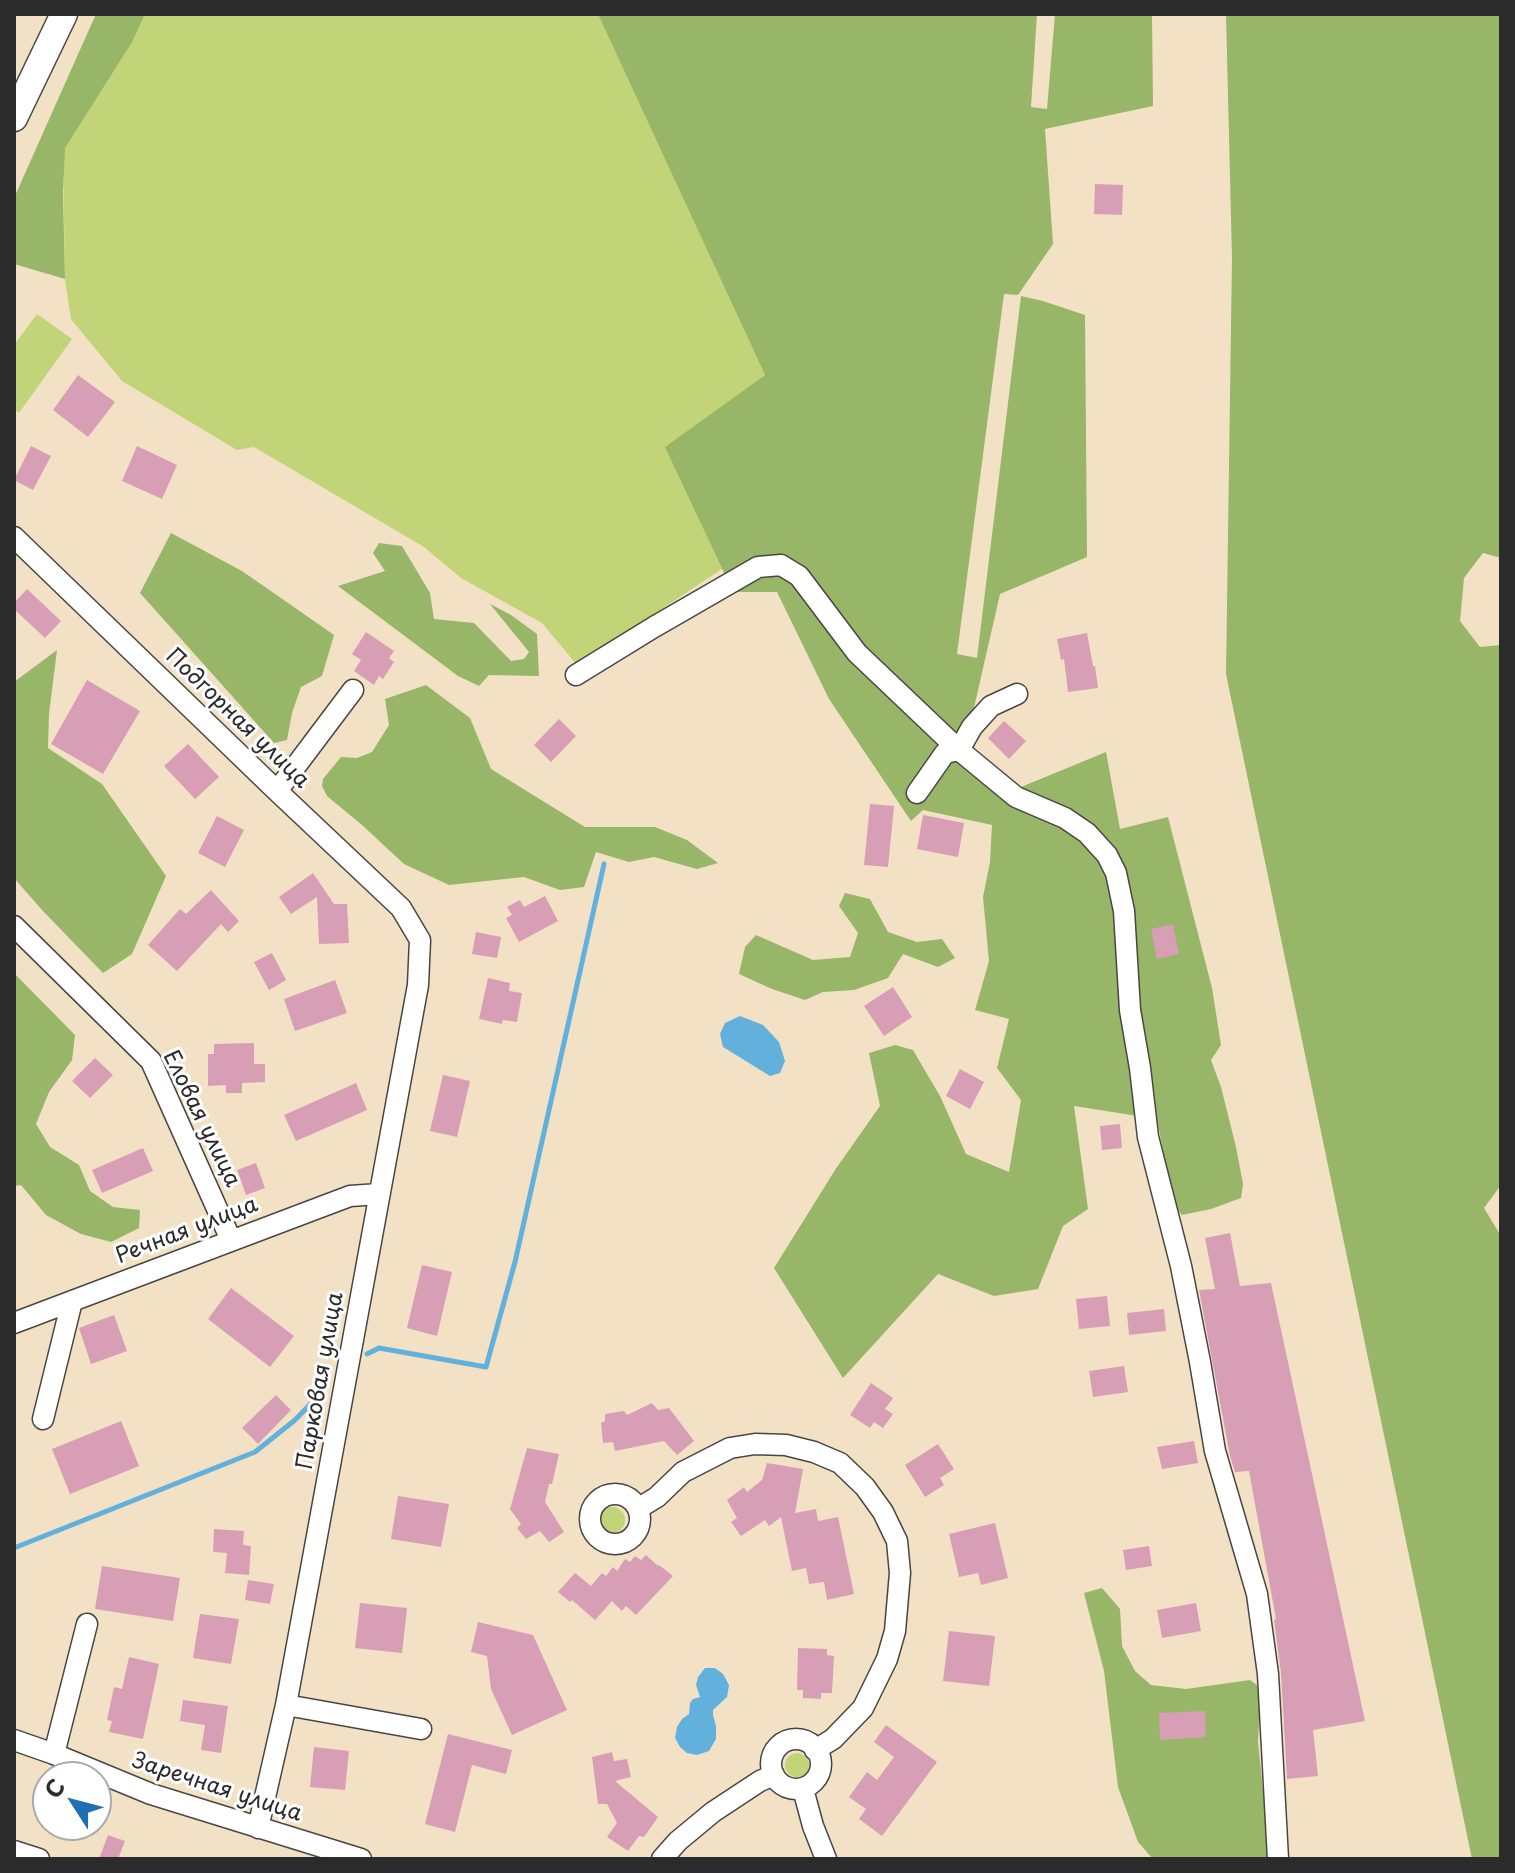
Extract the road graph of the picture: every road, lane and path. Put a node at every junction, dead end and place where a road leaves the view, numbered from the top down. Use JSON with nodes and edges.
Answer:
{"nodes":[{"id":1,"x":64,"y":14,"type":"edge"},
{"id":2,"x":14,"y":118,"type":"edge"},
{"id":3,"x":14,"y":537,"type":"edge"},
{"id":4,"x":576,"y":675,"type":"dead end"},
{"id":5,"x":353,"y":690,"type":"dead end"},
{"id":6,"x":1017,"y":694,"type":"dead end"},
{"id":7,"x":959,"y":750,"type":"junction"},
{"id":8,"x":277,"y":791,"type":"junction"},
{"id":9,"x":917,"y":793,"type":"dead end"},
{"id":10,"x":14,"y":926,"type":"edge"},
{"id":11,"x":420,"y":940,"type":"joint"},
{"id":12,"x":379,"y":1194,"type":"junction"},
{"id":13,"x":231,"y":1240,"type":"junction"},
{"id":14,"x":72,"y":1301,"type":"junction"},
{"id":15,"x":14,"y":1323,"type":"edge"},
{"id":16,"x":43,"y":1419,"type":"dead end"},
{"id":17,"x":639,"y":1508,"type":"dead end"},
{"id":18,"x":87,"y":1624,"type":"dead end"},
{"id":19,"x":286,"y":1705,"type":"junction"},
{"id":20,"x":421,"y":1729,"type":"dead end"},
{"id":21,"x":14,"y":1740,"type":"edge"},
{"id":22,"x":815,"y":1750,"type":"junction"},
{"id":23,"x":54,"y":1754,"type":"junction"},
{"id":24,"x":774,"y":1775,"type":"junction"},
{"id":25,"x":803,"y":1789,"type":"junction"},
{"id":26,"x":258,"y":1828,"type":"junction"},
{"id":27,"x":14,"y":1851,"type":"edge"},
{"id":28,"x":39,"y":1859,"type":"edge"},
{"id":29,"x":361,"y":1859,"type":"edge"},
{"id":30,"x":662,"y":1859,"type":"edge"},
{"id":31,"x":826,"y":1859,"type":"edge"},
{"id":32,"x":1278,"y":1859,"type":"edge"}],
"edges":[{"from":1,"to":2,"type":"main road"},
{"from":3,"to":8,"type":"street","name":"Подгорная улица"},
{"from":4,"to":7,"type":"street"},
{"from":5,"to":8,"type":"street"},
{"from":6,"to":7,"type":"street"},
{"from":7,"to":9,"type":"street"},
{"from":7,"to":32,"type":"street"},
{"from":8,"to":11,"type":"street","name":"Подгорная улица"},
{"from":10,"to":13,"type":"street","name":"Еловая улица"},
{"from":11,"to":12,"type":"street","name":"Парковая улица"},
{"from":12,"to":13,"type":"street","name":"Речная улица"},
{"from":12,"to":19,"type":"street","name":"Парковая улица"},
{"from":13,"to":14,"type":"street","name":"Речная улица"},
{"from":14,"to":15,"type":"street","name":"Речная улица"},
{"from":14,"to":16,"type":"street"},
{"from":17,"to":22,"type":"street"},
{"from":18,"to":23,"type":"street"},
{"from":19,"to":20,"type":"street"},
{"from":19,"to":26,"type":"street","name":"Парковая улица"},
{"from":21,"to":23,"type":"street","name":"Заречная улица"},
{"from":22,"to":24,"type":"street"},
{"from":22,"to":25,"type":"street"},
{"from":23,"to":26,"type":"street","name":"Заречная улица"},
{"from":24,"to":25,"type":"street"},
{"from":24,"to":30,"type":"street"},
{"from":25,"to":31,"type":"street"},
{"from":26,"to":29,"type":"street","name":"Заречная улица"},
{"from":27,"to":28,"type":"street"}]}
